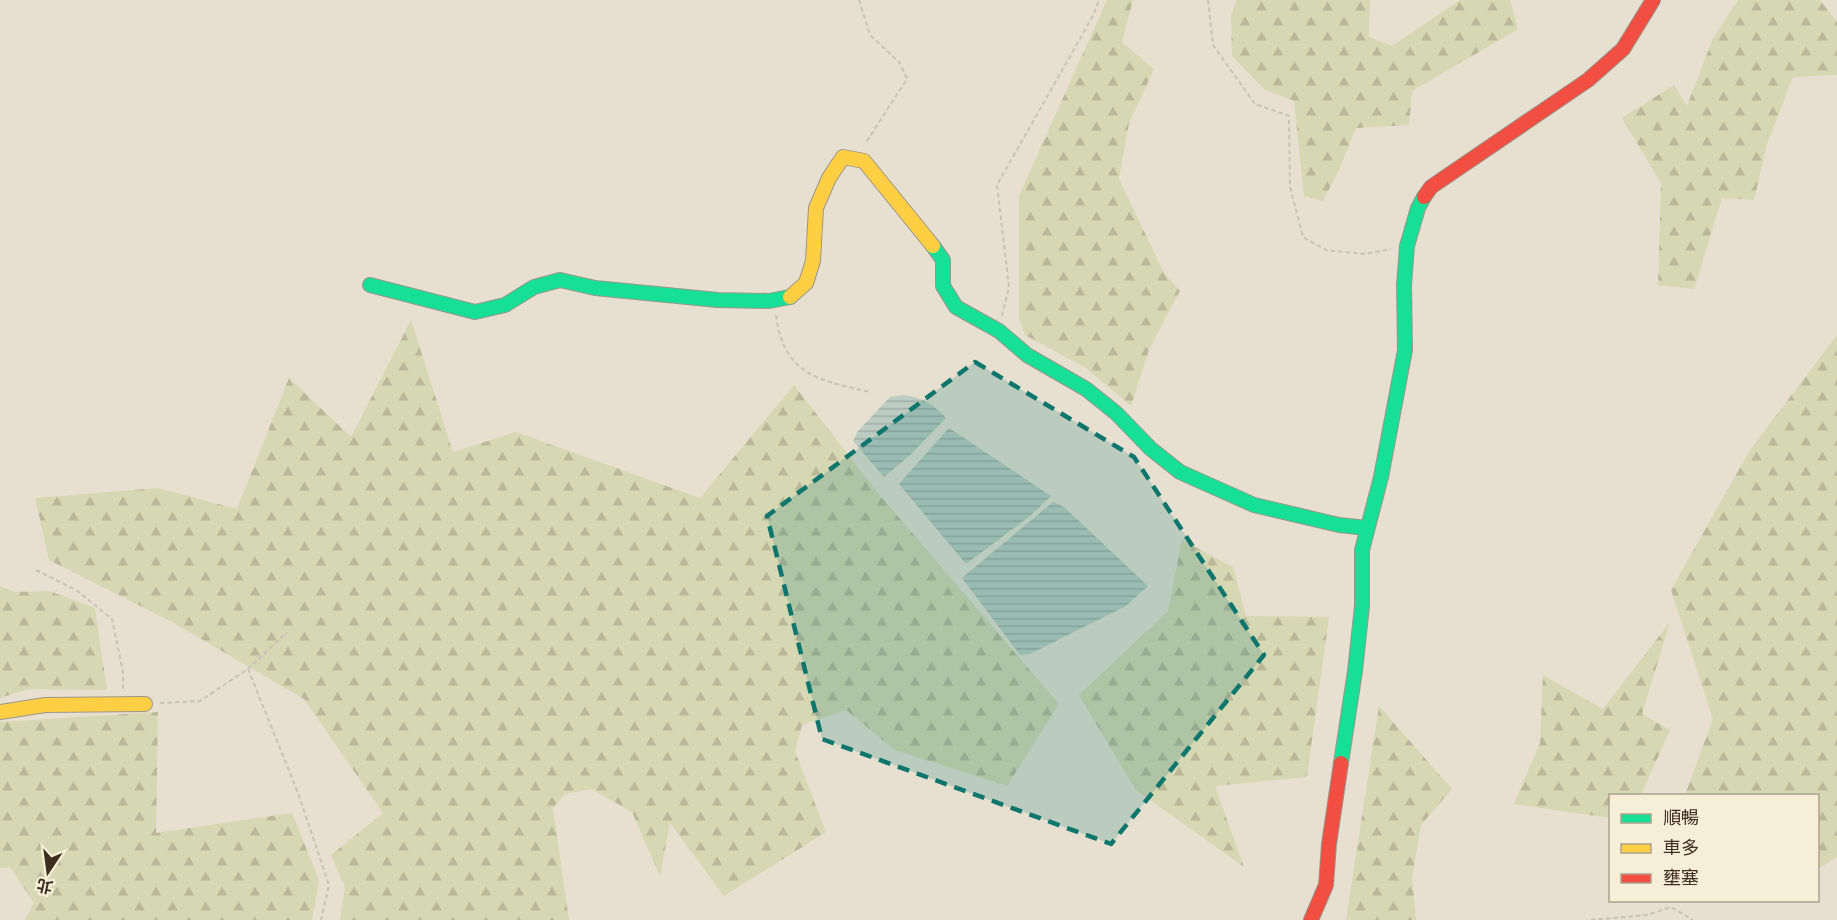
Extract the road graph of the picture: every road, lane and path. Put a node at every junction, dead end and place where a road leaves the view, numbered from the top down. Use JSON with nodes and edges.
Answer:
{"nodes":[{"id":1,"x":859,"y":0,"type":"edge"},
{"id":2,"x":1100,"y":0,"type":"edge"},
{"id":3,"x":1208,"y":0,"type":"edge"},
{"id":4,"x":1653,"y":0,"type":"edge"},
{"id":5,"x":855,"y":159,"type":"junction"},
{"id":6,"x":1407,"y":246,"type":"junction"},
{"id":7,"x":370,"y":285,"type":"dead end"},
{"id":8,"x":774,"y":300,"type":"junction"},
{"id":9,"x":999,"y":331,"type":"junction"},
{"id":10,"x":871,"y":392,"type":"dead end"},
{"id":11,"x":1367,"y":528,"type":"junction"},
{"id":12,"x":36,"y":570,"type":"dead end"},
{"id":13,"x":287,"y":632,"type":"dead end"},
{"id":14,"x":248,"y":669,"type":"junction"},
{"id":15,"x":123,"y":704,"type":"junction"},
{"id":16,"x":145,"y":704,"type":"joint"},
{"id":17,"x":0,"y":712,"type":"edge"},
{"id":18,"x":321,"y":920,"type":"edge"},
{"id":19,"x":1311,"y":920,"type":"edge"},
{"id":20,"x":1591,"y":920,"type":"edge"},
{"id":21,"x":1692,"y":920,"type":"edge"}],
"edges":[{"from":1,"to":5,"type":"path"},
{"from":2,"to":9,"type":"path"},
{"from":3,"to":6,"type":"path"},
{"from":4,"to":6,"type":"street"},
{"from":5,"to":8,"type":"street"},
{"from":5,"to":9,"type":"street"},
{"from":6,"to":11,"type":"street"},
{"from":7,"to":8,"type":"street"},
{"from":8,"to":10,"type":"path"},
{"from":9,"to":11,"type":"street"},
{"from":11,"to":19,"type":"street"},
{"from":12,"to":15,"type":"path"},
{"from":13,"to":14,"type":"path"},
{"from":14,"to":16,"type":"path"},
{"from":14,"to":18,"type":"path"},
{"from":15,"to":16,"type":"street"},
{"from":15,"to":17,"type":"street"},
{"from":20,"to":21,"type":"path"}]}
